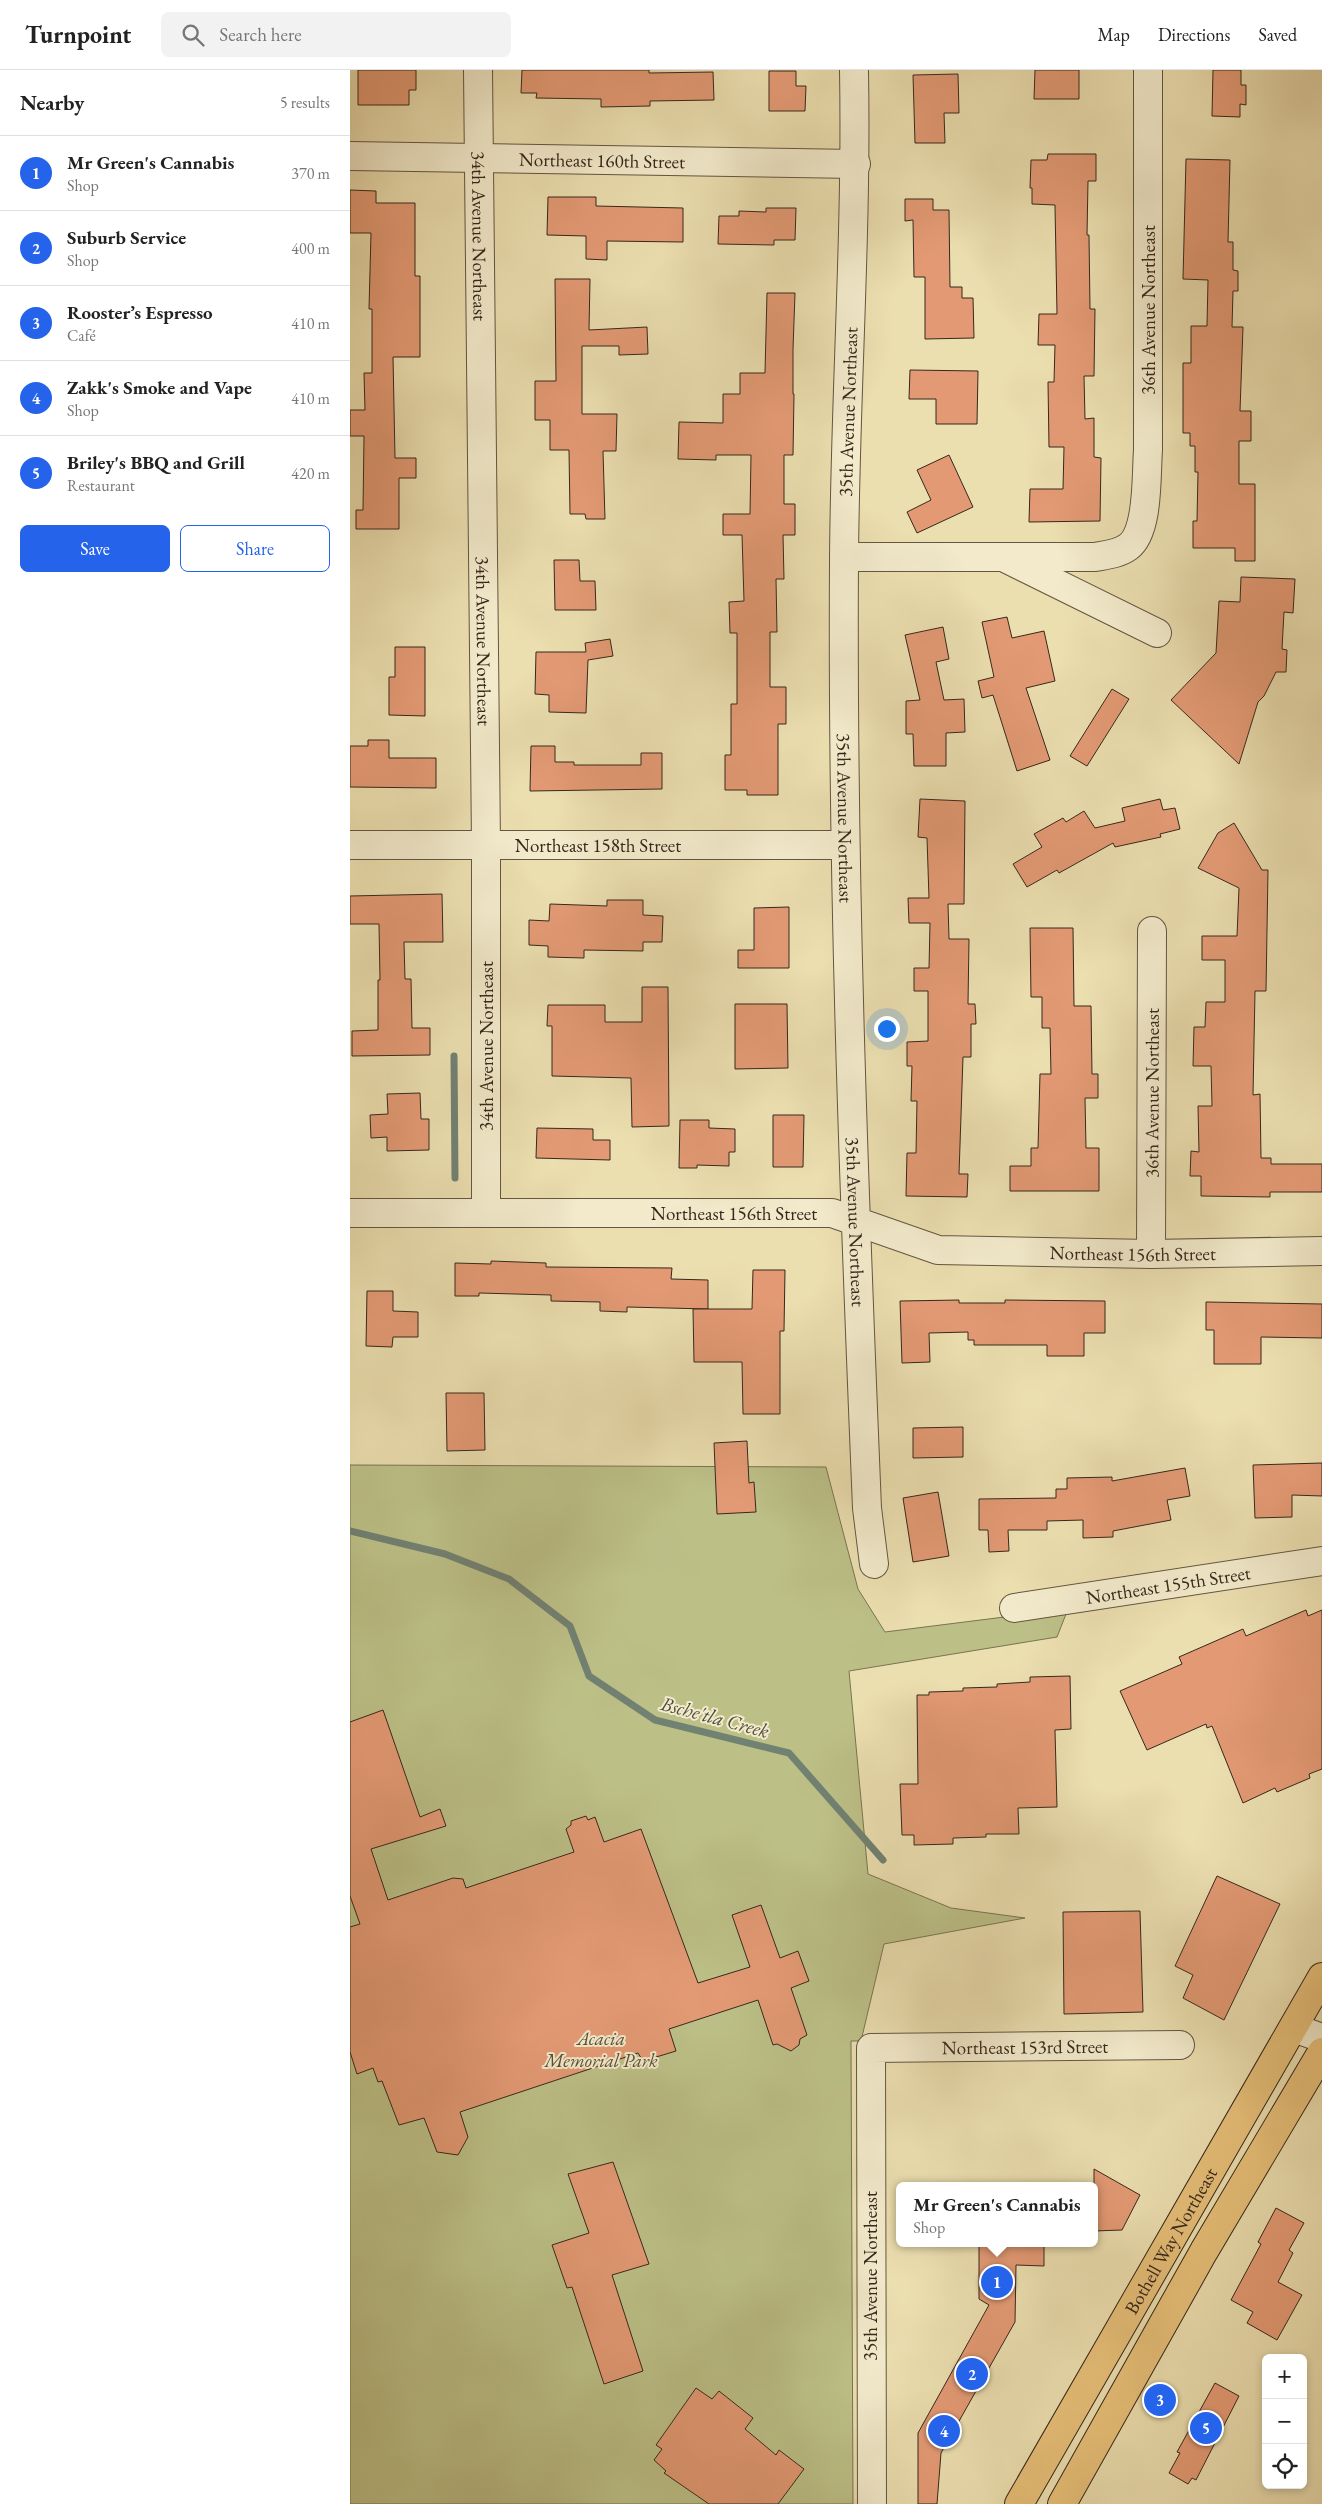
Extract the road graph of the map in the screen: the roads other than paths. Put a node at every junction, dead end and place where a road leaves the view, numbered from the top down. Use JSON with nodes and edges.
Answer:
{"nodes":[{"id":1,"x":478,"y":70,"type":"edge"},
{"id":2,"x":854,"y":70,"type":"edge"},
{"id":3,"x":1148,"y":70,"type":"edge"},
{"id":4,"x":350,"y":156,"type":"edge"},
{"id":5,"x":478,"y":158,"type":"junction"},
{"id":6,"x":856,"y":164,"type":"junction"},
{"id":7,"x":844,"y":557,"type":"junction"},
{"id":8,"x":1001,"y":557,"type":"junction"},
{"id":9,"x":1157,"y":633,"type":"dead end"},
{"id":10,"x":350,"y":845,"type":"edge"},
{"id":11,"x":486,"y":845,"type":"junction"},
{"id":12,"x":844,"y":845,"type":"junction"},
{"id":13,"x":1152,"y":931,"type":"dead end"},
{"id":14,"x":350,"y":1213,"type":"edge"},
{"id":15,"x":486,"y":1213,"type":"junction"},
{"id":16,"x":855,"y":1220,"type":"junction"},
{"id":17,"x":1322,"y":1251,"type":"edge"},
{"id":18,"x":1152,"y":1254,"type":"junction"},
{"id":19,"x":1322,"y":1560,"type":"edge"},
{"id":20,"x":874,"y":1564,"type":"dead end"},
{"id":21,"x":1014,"y":1608,"type":"dead end"},
{"id":22,"x":1322,"y":1977,"type":"edge"},
{"id":23,"x":1294,"y":2028,"type":"junction"},
{"id":24,"x":1322,"y":2038,"type":"edge"},
{"id":25,"x":1180,"y":2045,"type":"dead end"},
{"id":26,"x":871,"y":2048,"type":"joint"},
{"id":27,"x":1322,"y":2052,"type":"edge"},
{"id":28,"x":872,"y":2504,"type":"edge"},
{"id":29,"x":1019,"y":2504,"type":"edge"},
{"id":30,"x":1062,"y":2504,"type":"edge"}],
"edges":[{"from":1,"to":5,"type":"street","name":"34th Avenue Northeast"},
{"from":2,"to":6,"type":"street","name":"35th Avenue Northeast"},
{"from":3,"to":8,"type":"street","name":"36th Avenue Northeast"},
{"from":4,"to":5,"type":"street","name":"Northeast 160th Street"},
{"from":5,"to":6,"type":"street","name":"Northeast 160th Street"},
{"from":5,"to":11,"type":"street","name":"34th Avenue Northeast"},
{"from":6,"to":7,"type":"street","name":"35th Avenue Northeast"},
{"from":7,"to":8,"type":"street"},
{"from":7,"to":12,"type":"street","name":"35th Avenue Northeast"},
{"from":8,"to":9,"type":"street"},
{"from":10,"to":11,"type":"street","name":"Northeast 158th Street"},
{"from":11,"to":12,"type":"street","name":"Northeast 158th Street"},
{"from":11,"to":15,"type":"street","name":"34th Avenue Northeast"},
{"from":12,"to":16,"type":"street","name":"35th Avenue Northeast"},
{"from":13,"to":18,"type":"street","name":"36th Avenue Northeast"},
{"from":14,"to":15,"type":"street","name":"Northeast 156th Street"},
{"from":15,"to":16,"type":"street","name":"Northeast 156th Street"},
{"from":16,"to":18,"type":"street","name":"Northeast 156th Street"},
{"from":16,"to":20,"type":"street","name":"35th Avenue Northeast"},
{"from":17,"to":18,"type":"street","name":"Northeast 156th Street"},
{"from":19,"to":21,"type":"street","name":"Northeast 155th Street"},
{"from":22,"to":23,"type":"main road","name":"Bothell Way Northeast"},
{"from":23,"to":24,"type":"street"},
{"from":23,"to":29,"type":"main road","name":"Bothell Way Northeast"},
{"from":25,"to":26,"type":"street","name":"Northeast 153rd Street"},
{"from":26,"to":28,"type":"street","name":"35th Avenue Northeast"},
{"from":27,"to":30,"type":"main road","name":"Bothell Way Northeast"}]}
